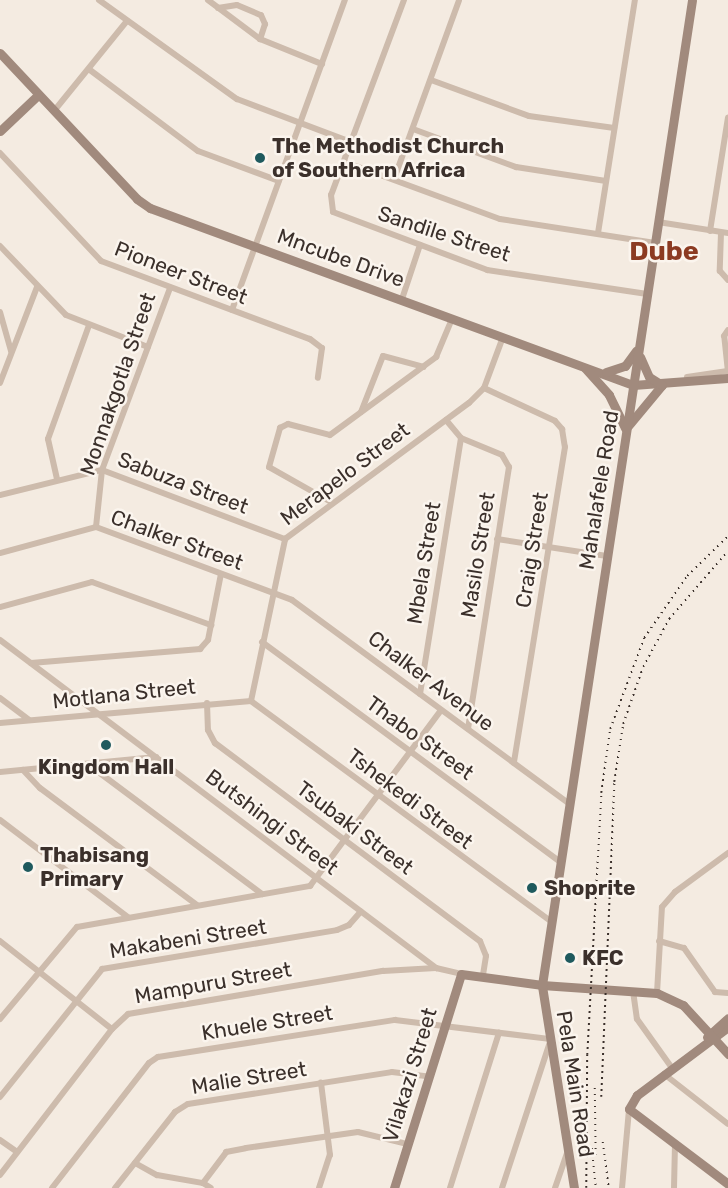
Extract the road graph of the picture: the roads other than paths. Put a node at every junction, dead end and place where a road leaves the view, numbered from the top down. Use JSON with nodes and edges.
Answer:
{"nodes":[{"id":1,"x":99,"y":0,"type":"edge"},
{"id":2,"x":208,"y":0,"type":"edge"},
{"id":3,"x":345,"y":0,"type":"edge"},
{"id":4,"x":404,"y":0,"type":"edge"},
{"id":5,"x":459,"y":0,"type":"edge"},
{"id":6,"x":635,"y":0,"type":"edge"},
{"id":7,"x":692,"y":0,"type":"edge"},
{"id":8,"x":218,"y":8,"type":"junction"},
{"id":9,"x":126,"y":21,"type":"junction"},
{"id":10,"x":260,"y":39,"type":"junction"},
{"id":11,"x":0,"y":53,"type":"edge"},
{"id":12,"x":322,"y":64,"type":"junction"},
{"id":13,"x":90,"y":70,"type":"junction"},
{"id":14,"x":431,"y":80,"type":"junction"},
{"id":15,"x":38,"y":95,"type":"junction"},
{"id":16,"x":54,"y":111,"type":"junction"},
{"id":17,"x":728,"y":117,"type":"edge"},
{"id":18,"x":301,"y":123,"type":"junction"},
{"id":19,"x":614,"y":128,"type":"junction"},
{"id":20,"x":413,"y":129,"type":"junction"},
{"id":21,"x":0,"y":131,"type":"edge"},
{"id":22,"x":351,"y":141,"type":"junction"},
{"id":23,"x":0,"y":153,"type":"edge"},
{"id":24,"x":345,"y":162,"type":"junction"},
{"id":25,"x":394,"y":179,"type":"junction"},
{"id":26,"x":279,"y":181,"type":"junction"},
{"id":27,"x":606,"y":181,"type":"junction"},
{"id":28,"x":658,"y":222,"type":"junction"},
{"id":29,"x":710,"y":231,"type":"junction"},
{"id":30,"x":598,"y":233,"type":"junction"},
{"id":31,"x":725,"y":233,"type":"edge"},
{"id":32,"x":655,"y":243,"type":"junction"},
{"id":33,"x":420,"y":245,"type":"junction"},
{"id":34,"x":0,"y":246,"type":"edge"},
{"id":35,"x":255,"y":246,"type":"junction"},
{"id":36,"x":728,"y":280,"type":"edge"},
{"id":37,"x":37,"y":287,"type":"junction"},
{"id":38,"x":170,"y":288,"type":"junction"},
{"id":39,"x":647,"y":294,"type":"junction"},
{"id":40,"x":402,"y":300,"type":"junction"},
{"id":41,"x":232,"y":310,"type":"junction"},
{"id":42,"x":0,"y":312,"type":"edge"},
{"id":43,"x":452,"y":319,"type":"junction"},
{"id":44,"x":89,"y":325,"type":"junction"},
{"id":45,"x":728,"y":330,"type":"edge"},
{"id":46,"x":502,"y":337,"type":"junction"},
{"id":47,"x":639,"y":345,"type":"junction"},
{"id":48,"x":148,"y":347,"type":"junction"},
{"id":49,"x":11,"y":352,"type":"junction"},
{"id":50,"x":583,"y":366,"type":"junction"},
{"id":51,"x":424,"y":367,"type":"junction"},
{"id":52,"x":600,"y":372,"type":"junction"},
{"id":53,"x":728,"y":372,"type":"edge"},
{"id":54,"x":318,"y":378,"type":"dead end"},
{"id":55,"x":728,"y":378,"type":"edge"},
{"id":56,"x":0,"y":383,"type":"edge"},
{"id":57,"x":658,"y":384,"type":"junction"},
{"id":58,"x":633,"y":385,"type":"junction"},
{"id":59,"x":484,"y":388,"type":"junction"},
{"id":60,"x":361,"y":412,"type":"junction"},
{"id":61,"x":446,"y":420,"type":"junction"},
{"id":62,"x":625,"y":430,"type":"junction"},
{"id":63,"x":461,"y":438,"type":"junction"},
{"id":64,"x":102,"y":470,"type":"junction"},
{"id":65,"x":57,"y":479,"type":"junction"},
{"id":66,"x":0,"y":495,"type":"edge"},
{"id":67,"x":331,"y":502,"type":"junction"},
{"id":68,"x":96,"y":527,"type":"junction"},
{"id":69,"x":285,"y":539,"type":"junction"},
{"id":70,"x":497,"y":539,"type":"junction"},
{"id":71,"x":549,"y":549,"type":"junction"},
{"id":72,"x":0,"y":553,"type":"edge"},
{"id":73,"x":607,"y":556,"type":"junction"},
{"id":74,"x":221,"y":574,"type":"junction"},
{"id":75,"x":272,"y":592,"type":"junction"},
{"id":76,"x":0,"y":607,"type":"edge"},
{"id":77,"x":211,"y":625,"type":"junction"},
{"id":78,"x":0,"y":640,"type":"edge"},
{"id":79,"x":262,"y":642,"type":"junction"},
{"id":80,"x":31,"y":663,"type":"junction"},
{"id":81,"x":420,"y":694,"type":"junction"},
{"id":82,"x":0,"y":698,"type":"edge"},
{"id":83,"x":251,"y":701,"type":"junction"},
{"id":84,"x":207,"y":703,"type":"junction"},
{"id":85,"x":441,"y":710,"type":"junction"},
{"id":86,"x":96,"y":714,"type":"junction"},
{"id":87,"x":29,"y":721,"type":"junction"},
{"id":88,"x":0,"y":723,"type":"edge"},
{"id":89,"x":468,"y":729,"type":"junction"},
{"id":90,"x":411,"y":751,"type":"junction"},
{"id":91,"x":156,"y":758,"type":"junction"},
{"id":92,"x":514,"y":764,"type":"junction"},
{"id":93,"x":89,"y":765,"type":"junction"},
{"id":94,"x":23,"y":770,"type":"junction"},
{"id":95,"x":0,"y":771,"type":"edge"},
{"id":96,"x":378,"y":795,"type":"junction"},
{"id":97,"x":568,"y":803,"type":"junction"},
{"id":98,"x":0,"y":820,"type":"edge"},
{"id":99,"x":345,"y":840,"type":"junction"},
{"id":100,"x":728,"y":853,"type":"edge"},
{"id":101,"x":559,"y":861,"type":"junction"},
{"id":102,"x":316,"y":878,"type":"junction"},
{"id":103,"x":262,"y":894,"type":"junction"},
{"id":104,"x":197,"y":905,"type":"junction"},
{"id":105,"x":361,"y":911,"type":"junction"},
{"id":106,"x":128,"y":917,"type":"junction"},
{"id":107,"x":550,"y":921,"type":"junction"},
{"id":108,"x":0,"y":941,"type":"edge"},
{"id":109,"x":659,"y":941,"type":"junction"},
{"id":110,"x":436,"y":968,"type":"junction"},
{"id":111,"x":38,"y":971,"type":"junction"},
{"id":112,"x":461,"y":974,"type":"junction"},
{"id":113,"x":483,"y":976,"type":"junction"},
{"id":114,"x":542,"y":985,"type":"junction"},
{"id":115,"x":629,"y":991,"type":"junction"},
{"id":116,"x":657,"y":993,"type":"junction"},
{"id":117,"x":728,"y":993,"type":"edge"},
{"id":118,"x":76,"y":999,"type":"junction"},
{"id":119,"x":728,"y":1018,"type":"edge"},
{"id":120,"x":0,"y":1019,"type":"edge"},
{"id":121,"x":728,"y":1027,"type":"edge"},
{"id":122,"x":444,"y":1028,"type":"junction"},
{"id":123,"x":112,"y":1029,"type":"junction"},
{"id":124,"x":499,"y":1033,"type":"junction"},
{"id":125,"x":712,"y":1035,"type":"junction"},
{"id":126,"x":549,"y":1042,"type":"junction"},
{"id":127,"x":728,"y":1054,"type":"edge"},
{"id":128,"x":668,"y":1071,"type":"junction"},
{"id":129,"x":426,"y":1076,"type":"junction"},
{"id":130,"x":321,"y":1083,"type":"junction"},
{"id":131,"x":0,"y":1096,"type":"edge"},
{"id":132,"x":629,"y":1109,"type":"junction"},
{"id":133,"x":728,"y":1124,"type":"edge"},
{"id":134,"x":328,"y":1137,"type":"junction"},
{"id":135,"x":0,"y":1140,"type":"edge"},
{"id":136,"x":407,"y":1144,"type":"junction"},
{"id":137,"x":675,"y":1145,"type":"junction"},
{"id":138,"x":17,"y":1152,"type":"junction"},
{"id":139,"x":567,"y":1153,"type":"junction"},
{"id":140,"x":135,"y":1163,"type":"junction"},
{"id":141,"x":0,"y":1175,"type":"edge"},
{"id":142,"x":202,"y":1183,"type":"junction"},
{"id":143,"x":724,"y":1184,"type":"edge"},
{"id":144,"x":52,"y":1188,"type":"edge"},
{"id":145,"x":116,"y":1188,"type":"edge"},
{"id":146,"x":211,"y":1188,"type":"edge"},
{"id":147,"x":319,"y":1188,"type":"edge"},
{"id":148,"x":394,"y":1188,"type":"edge"},
{"id":149,"x":450,"y":1188,"type":"edge"},
{"id":150,"x":502,"y":1188,"type":"edge"},
{"id":151,"x":555,"y":1188,"type":"edge"},
{"id":152,"x":574,"y":1188,"type":"edge"},
{"id":153,"x":622,"y":1188,"type":"edge"},
{"id":154,"x":674,"y":1188,"type":"edge"}],
"edges":[{"from":1,"to":9,"type":"street"},
{"from":2,"to":8,"type":"street"},
{"from":3,"to":12,"type":"street"},
{"from":4,"to":22,"type":"street"},
{"from":5,"to":14,"type":"street"},
{"from":6,"to":19,"type":"street"},
{"from":7,"to":28,"type":"street","name":"Mahalafele Road"},
{"from":8,"to":10,"type":"street"},
{"from":8,"to":10,"type":"street"},
{"from":9,"to":13,"type":"street"},
{"from":9,"to":18,"type":"street"},
{"from":10,"to":12,"type":"street"},
{"from":11,"to":15,"type":"street","name":"Mncube Drive"},
{"from":12,"to":18,"type":"street"},
{"from":13,"to":16,"type":"street"},
{"from":13,"to":26,"type":"street"},
{"from":14,"to":19,"type":"street"},
{"from":14,"to":20,"type":"street"},
{"from":15,"to":16,"type":"street","name":"Mncube Drive"},
{"from":15,"to":21,"type":"street"},
{"from":16,"to":35,"type":"street","name":"Mncube Drive"},
{"from":17,"to":29,"type":"street"},
{"from":18,"to":22,"type":"street"},
{"from":18,"to":26,"type":"street"},
{"from":19,"to":27,"type":"street"},
{"from":20,"to":25,"type":"street"},
{"from":20,"to":27,"type":"street"},
{"from":22,"to":24,"type":"street"},
{"from":23,"to":38,"type":"street","name":"Pioneer Street"},
{"from":24,"to":25,"type":"street"},
{"from":24,"to":33,"type":"street","name":"Sandile Street"},
{"from":25,"to":30,"type":"street"},
{"from":26,"to":35,"type":"street"},
{"from":27,"to":30,"type":"street"},
{"from":28,"to":29,"type":"street"},
{"from":28,"to":32,"type":"street","name":"Mahalafele Road"},
{"from":29,"to":31,"type":"street"},
{"from":30,"to":32,"type":"street"},
{"from":31,"to":36,"type":"street"},
{"from":32,"to":39,"type":"street","name":"Mahalafele Road"},
{"from":33,"to":39,"type":"street","name":"Sandile Street"},
{"from":33,"to":40,"type":"street"},
{"from":34,"to":37,"type":"street"},
{"from":35,"to":40,"type":"street","name":"Mncube Drive"},
{"from":35,"to":41,"type":"street"},
{"from":37,"to":44,"type":"street"},
{"from":37,"to":49,"type":"street"},
{"from":38,"to":41,"type":"street","name":"Pioneer Street"},
{"from":38,"to":48,"type":"street","name":"Monnakgotla Street"},
{"from":39,"to":47,"type":"street","name":"Mahalafele Road"},
{"from":40,"to":43,"type":"street","name":"Mncube Drive"},
{"from":41,"to":54,"type":"street","name":"Pioneer Street"},
{"from":42,"to":49,"type":"street"},
{"from":43,"to":46,"type":"street","name":"Mncube Drive"},
{"from":43,"to":51,"type":"street"},
{"from":44,"to":48,"type":"street"},
{"from":44,"to":65,"type":"street"},
{"from":45,"to":53,"type":"street"},
{"from":46,"to":50,"type":"street","name":"Mncube Drive"},
{"from":46,"to":59,"type":"street"},
{"from":47,"to":52,"type":"street"},
{"from":47,"to":57,"type":"street"},
{"from":47,"to":58,"type":"street","name":"Mahalafele Road"},
{"from":48,"to":64,"type":"street","name":"Monnakgotla Street"},
{"from":49,"to":56,"type":"street"},
{"from":50,"to":52,"type":"street","name":"Mncube Drive"},
{"from":50,"to":62,"type":"street"},
{"from":51,"to":60,"type":"street"},
{"from":51,"to":60,"type":"street"},
{"from":52,"to":58,"type":"street","name":"Mncube Drive"},
{"from":53,"to":57,"type":"street"},
{"from":55,"to":57,"type":"street","name":"Mncube Drive"},
{"from":57,"to":58,"type":"street","name":"Mncube Drive"},
{"from":57,"to":62,"type":"street"},
{"from":58,"to":62,"type":"street","name":"Mahalafele Road"},
{"from":59,"to":61,"type":"street","name":"Merapelo Street"},
{"from":59,"to":71,"type":"street","name":"Craig Street"},
{"from":60,"to":67,"type":"street"},
{"from":61,"to":63,"type":"street","name":"Masilo Street"},
{"from":61,"to":67,"type":"street","name":"Merapelo Street"},
{"from":62,"to":73,"type":"street","name":"Mahalafele Road"},
{"from":63,"to":70,"type":"street","name":"Masilo Street"},
{"from":63,"to":81,"type":"street","name":"Mbela Street"},
{"from":64,"to":65,"type":"street","name":"Sabuza Street"},
{"from":64,"to":68,"type":"street","name":"Monnakgotla Street"},
{"from":64,"to":69,"type":"street","name":"Sabuza Street"},
{"from":65,"to":66,"type":"street","name":"Sabuza Street"},
{"from":67,"to":69,"type":"street","name":"Merapelo Street"},
{"from":68,"to":72,"type":"street","name":"Chalker Street"},
{"from":68,"to":74,"type":"street","name":"Chalker Street"},
{"from":69,"to":75,"type":"street","name":"Merapelo Street"},
{"from":70,"to":71,"type":"street"},
{"from":70,"to":89,"type":"street","name":"Masilo Street"},
{"from":71,"to":73,"type":"street"},
{"from":71,"to":92,"type":"street","name":"Craig Street"},
{"from":73,"to":97,"type":"street","name":"Mahalafele Road"},
{"from":74,"to":75,"type":"street","name":"Chalker Street"},
{"from":74,"to":77,"type":"street"},
{"from":75,"to":79,"type":"street","name":"Merapelo Street"},
{"from":75,"to":81,"type":"street","name":"Chalker Avenue"},
{"from":76,"to":77,"type":"street"},
{"from":77,"to":80,"type":"street"},
{"from":78,"to":80,"type":"street","name":"Butshingi Street"},
{"from":79,"to":83,"type":"street","name":"Merapelo Street"},
{"from":79,"to":90,"type":"street","name":"Thabo Street"},
{"from":80,"to":86,"type":"street","name":"Butshingi Street"},
{"from":81,"to":85,"type":"street","name":"Chalker Avenue"},
{"from":82,"to":87,"type":"street"},
{"from":83,"to":84,"type":"street","name":"Motlana Street"},
{"from":83,"to":96,"type":"street","name":"Tshekedi Street"},
{"from":84,"to":86,"type":"street","name":"Motlana Street"},
{"from":84,"to":99,"type":"street","name":"Tsubaki Street"},
{"from":85,"to":89,"type":"street","name":"Chalker Avenue"},
{"from":85,"to":90,"type":"street"},
{"from":86,"to":87,"type":"street","name":"Motlana Street"},
{"from":86,"to":91,"type":"street","name":"Butshingi Street"},
{"from":87,"to":88,"type":"street","name":"Motlana Street"},
{"from":89,"to":92,"type":"street","name":"Chalker Avenue"},
{"from":90,"to":96,"type":"street"},
{"from":90,"to":101,"type":"street","name":"Thabo Street"},
{"from":91,"to":93,"type":"street"},
{"from":91,"to":102,"type":"street","name":"Butshingi Street"},
{"from":92,"to":97,"type":"street","name":"Chalker Avenue"},
{"from":93,"to":94,"type":"street"},
{"from":93,"to":103,"type":"street"},
{"from":94,"to":95,"type":"street"},
{"from":94,"to":104,"type":"street"},
{"from":96,"to":99,"type":"street"},
{"from":96,"to":107,"type":"street","name":"Tshekedi Street"},
{"from":97,"to":101,"type":"street","name":"Mahalafele Road"},
{"from":98,"to":106,"type":"street"},
{"from":99,"to":102,"type":"street"},
{"from":99,"to":113,"type":"street","name":"Tsubaki Street"},
{"from":100,"to":109,"type":"street"},
{"from":101,"to":107,"type":"street","name":"Mahalafele Road"},
{"from":102,"to":103,"type":"street"},
{"from":102,"to":105,"type":"street","name":"Butshingi Street"},
{"from":103,"to":104,"type":"street"},
{"from":104,"to":106,"type":"street"},
{"from":105,"to":110,"type":"street","name":"Butshingi Street"},
{"from":105,"to":118,"type":"street","name":"Makabeni Street"},
{"from":106,"to":111,"type":"street"},
{"from":107,"to":114,"type":"street","name":"Mahalafele Road"},
{"from":108,"to":111,"type":"street"},
{"from":109,"to":116,"type":"street"},
{"from":109,"to":117,"type":"street"},
{"from":110,"to":112,"type":"street","name":"Butshingi Street"},
{"from":110,"to":123,"type":"street","name":"Mampuru Street"},
{"from":111,"to":118,"type":"street"},
{"from":111,"to":120,"type":"street"},
{"from":112,"to":113,"type":"street","name":"Butshingi Street"},
{"from":112,"to":122,"type":"street","name":"Vilakazi Street"},
{"from":113,"to":114,"type":"street","name":"Butshingi Street"},
{"from":114,"to":115,"type":"street","name":"Butshingi Street"},
{"from":114,"to":126,"type":"street","name":"Pela Main Road"},
{"from":115,"to":116,"type":"street","name":"Butshingi Street"},
{"from":115,"to":128,"type":"street"},
{"from":116,"to":125,"type":"street"},
{"from":118,"to":123,"type":"street"},
{"from":118,"to":131,"type":"street","name":"Makabeni Street"},
{"from":119,"to":125,"type":"street"},
{"from":121,"to":125,"type":"street"},
{"from":122,"to":124,"type":"street","name":"Khuele Street"},
{"from":122,"to":129,"type":"street","name":"Vilakazi Street"},
{"from":122,"to":144,"type":"street","name":"Khuele Street"},
{"from":123,"to":138,"type":"street","name":"Mampuru Street"},
{"from":124,"to":126,"type":"street","name":"Khuele Street"},
{"from":124,"to":149,"type":"street"},
{"from":125,"to":127,"type":"street"},
{"from":125,"to":128,"type":"street"},
{"from":126,"to":139,"type":"street","name":"Pela Main Road"},
{"from":126,"to":150,"type":"street"},
{"from":128,"to":132,"type":"street"},
{"from":128,"to":133,"type":"street"},
{"from":129,"to":130,"type":"street","name":"Malie Street"},
{"from":129,"to":136,"type":"street","name":"Vilakazi Street"},
{"from":130,"to":134,"type":"street"},
{"from":130,"to":140,"type":"street","name":"Malie Street"},
{"from":132,"to":137,"type":"street"},
{"from":132,"to":153,"type":"street"},
{"from":134,"to":136,"type":"street"},
{"from":134,"to":142,"type":"street"},
{"from":134,"to":147,"type":"street"},
{"from":135,"to":138,"type":"street"},
{"from":136,"to":148,"type":"street","name":"Vilakazi Street"},
{"from":137,"to":143,"type":"street"},
{"from":137,"to":154,"type":"street"},
{"from":138,"to":141,"type":"street","name":"Mampuru Street"},
{"from":139,"to":151,"type":"street"},
{"from":139,"to":152,"type":"street","name":"Pela Main Road"},
{"from":140,"to":142,"type":"street"},
{"from":140,"to":145,"type":"street","name":"Malie Street"},
{"from":142,"to":146,"type":"street"}]}
